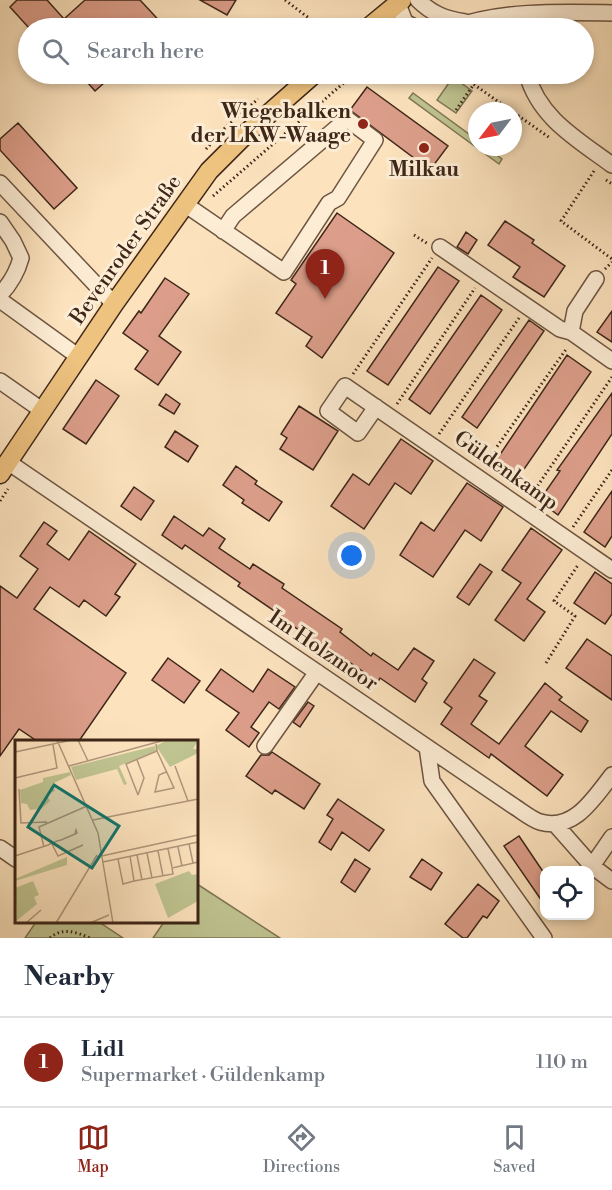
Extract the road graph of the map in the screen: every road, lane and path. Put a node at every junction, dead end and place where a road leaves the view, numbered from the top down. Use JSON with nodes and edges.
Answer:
{"nodes":[{"id":1,"x":285,"y":0,"type":"edge"},
{"id":2,"x":418,"y":0,"type":"edge"},
{"id":3,"x":400,"y":2,"type":"edge"},
{"id":4,"x":612,"y":13,"type":"edge"},
{"id":5,"x":309,"y":18,"type":"edge"},
{"id":6,"x":380,"y":18,"type":"edge"},
{"id":7,"x":404,"y":18,"type":"edge"},
{"id":8,"x":446,"y":18,"type":"edge"},
{"id":9,"x":553,"y":18,"type":"edge"},
{"id":10,"x":303,"y":84,"type":"edge"},
{"id":11,"x":342,"y":84,"type":"edge"},
{"id":12,"x":474,"y":84,"type":"joint"},
{"id":13,"x":530,"y":84,"type":"edge"},
{"id":14,"x":500,"y":102,"type":"edge"},
{"id":15,"x":456,"y":110,"type":"dead end"},
{"id":16,"x":522,"y":117,"type":"edge"},
{"id":17,"x":557,"y":143,"type":"dead end"},
{"id":18,"x":259,"y":147,"type":"dead end"},
{"id":19,"x":263,"y":152,"type":"junction"},
{"id":20,"x":585,"y":164,"type":"dead end"},
{"id":21,"x":612,"y":165,"type":"edge"},
{"id":22,"x":0,"y":183,"type":"edge"},
{"id":23,"x":191,"y":209,"type":"junction"},
{"id":24,"x":0,"y":222,"type":"edge"},
{"id":25,"x":223,"y":231,"type":"junction"},
{"id":26,"x":440,"y":247,"type":"joint"},
{"id":27,"x":612,"y":259,"type":"edge"},
{"id":28,"x":482,"y":276,"type":"junction"},
{"id":29,"x":596,"y":279,"type":"dead end"},
{"id":30,"x":0,"y":295,"type":"edge"},
{"id":31,"x":0,"y":300,"type":"edge"},
{"id":32,"x":114,"y":304,"type":"junction"},
{"id":33,"x":526,"y":307,"type":"junction"},
{"id":34,"x":573,"y":334,"type":"junction"},
{"id":35,"x":79,"y":357,"type":"junction"},
{"id":36,"x":612,"y":361,"type":"edge"},
{"id":37,"x":612,"y":377,"type":"edge"},
{"id":38,"x":0,"y":381,"type":"edge"},
{"id":39,"x":345,"y":386,"type":"junction"},
{"id":40,"x":376,"y":407,"type":"junction"},
{"id":41,"x":43,"y":411,"type":"junction"},
{"id":42,"x":389,"y":416,"type":"junction"},
{"id":43,"x":432,"y":445,"type":"junction"},
{"id":44,"x":4,"y":468,"type":"edge"},
{"id":45,"x":612,"y":471,"type":"edge"},
{"id":46,"x":476,"y":476,"type":"junction"},
{"id":47,"x":522,"y":508,"type":"junction"},
{"id":48,"x":565,"y":538,"type":"junction"},
{"id":49,"x":586,"y":552,"type":"junction"},
{"id":50,"x":612,"y":570,"type":"edge"},
{"id":51,"x":546,"y":663,"type":"dead end"},
{"id":52,"x":316,"y":672,"type":"junction"},
{"id":53,"x":265,"y":746,"type":"dead end"},
{"id":54,"x":426,"y":747,"type":"junction"},
{"id":55,"x":612,"y":776,"type":"edge"},
{"id":56,"x":555,"y":824,"type":"junction"},
{"id":57,"x":612,"y":837,"type":"edge"},
{"id":58,"x":0,"y":848,"type":"edge"},
{"id":59,"x":15,"y":859,"type":"edge"},
{"id":60,"x":592,"y":866,"type":"joint"},
{"id":61,"x":594,"y":868,"type":"edge"},
{"id":62,"x":612,"y":881,"type":"edge"},
{"id":63,"x":50,"y":938,"type":"edge"},
{"id":64,"x":90,"y":938,"type":"edge"},
{"id":65,"x":544,"y":938,"type":"edge"}],
"edges":[{"from":1,"to":5,"type":"path"},
{"from":2,"to":8,"type":"street"},
{"from":3,"to":6,"type":"main road"},
{"from":3,"to":7,"type":"street"},
{"from":4,"to":9,"type":"street"},
{"from":10,"to":23,"type":"main road","name":"Bevenroder Straße"},
{"from":11,"to":19,"type":"path"},
{"from":12,"to":14,"type":"path"},
{"from":12,"to":15,"type":"path"},
{"from":13,"to":21,"type":"street"},
{"from":16,"to":17,"type":"path"},
{"from":18,"to":19,"type":"path"},
{"from":19,"to":23,"type":"path"},
{"from":20,"to":27,"type":"path"},
{"from":22,"to":32,"type":"street"},
{"from":23,"to":25,"type":"street"},
{"from":23,"to":32,"type":"main road","name":"Bevenroder Straße"},
{"from":24,"to":30,"type":"street"},
{"from":25,"to":25,"type":"street"},
{"from":26,"to":28,"type":"street"},
{"from":26,"to":39,"type":"path"},
{"from":28,"to":33,"type":"street"},
{"from":28,"to":42,"type":"path"},
{"from":29,"to":34,"type":"street"},
{"from":31,"to":35,"type":"street"},
{"from":32,"to":35,"type":"main road","name":"Bevenroder Straße"},
{"from":33,"to":34,"type":"street"},
{"from":33,"to":43,"type":"path"},
{"from":34,"to":36,"type":"street"},
{"from":34,"to":46,"type":"path"},
{"from":35,"to":41,"type":"main road","name":"Bevenroder Straße"},
{"from":37,"to":47,"type":"path"},
{"from":38,"to":41,"type":"street"},
{"from":39,"to":40,"type":"street","name":"Güldenkamp"},
{"from":39,"to":40,"type":"street"},
{"from":40,"to":42,"type":"street","name":"Güldenkamp"},
{"from":41,"to":44,"type":"main road","name":"Bevenroder Straße"},
{"from":42,"to":43,"type":"street","name":"Güldenkamp"},
{"from":43,"to":46,"type":"street","name":"Güldenkamp"},
{"from":44,"to":52,"type":"street","name":"Im Holzmoor"},
{"from":45,"to":48,"type":"path"},
{"from":46,"to":47,"type":"street","name":"Güldenkamp"},
{"from":47,"to":48,"type":"street","name":"Güldenkamp"},
{"from":48,"to":49,"type":"street","name":"Güldenkamp"},
{"from":49,"to":50,"type":"street","name":"Güldenkamp"},
{"from":49,"to":51,"type":"path"},
{"from":52,"to":53,"type":"street"},
{"from":52,"to":54,"type":"street","name":"Im Holzmoor"},
{"from":54,"to":56,"type":"street","name":"Im Holzmoor"},
{"from":54,"to":65,"type":"street"},
{"from":55,"to":56,"type":"street"},
{"from":56,"to":60,"type":"street"},
{"from":57,"to":60,"type":"street"},
{"from":58,"to":59,"type":"street"},
{"from":61,"to":62,"type":"street"},
{"from":63,"to":64,"type":"path"}]}
